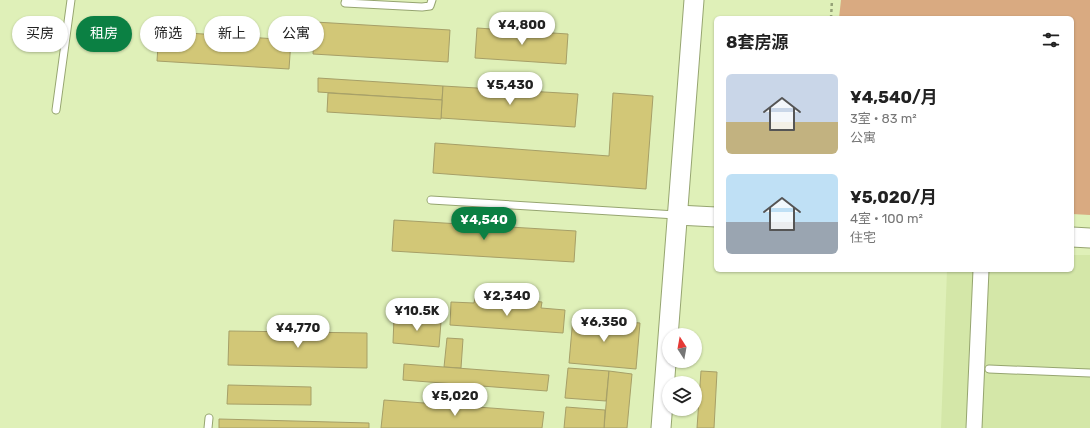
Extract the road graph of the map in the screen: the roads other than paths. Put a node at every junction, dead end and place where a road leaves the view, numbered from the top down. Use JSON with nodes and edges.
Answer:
{"nodes":[{"id":1,"x":71,"y":0,"type":"edge"},
{"id":2,"x":346,"y":0,"type":"edge"},
{"id":3,"x":432,"y":0,"type":"edge"},
{"id":4,"x":694,"y":0,"type":"edge"},
{"id":5,"x":56,"y":110,"type":"dead end"},
{"id":6,"x":431,"y":200,"type":"dead end"},
{"id":7,"x":677,"y":215,"type":"junction"},
{"id":8,"x":714,"y":218,"type":"edge"},
{"id":9,"x":1074,"y":237,"type":"edge"},
{"id":10,"x":1090,"y":238,"type":"edge"},
{"id":11,"x":981,"y":272,"type":"edge"},
{"id":12,"x":989,"y":369,"type":"dead end"},
{"id":13,"x":1090,"y":373,"type":"edge"},
{"id":14,"x":209,"y":418,"type":"dead end"},
{"id":15,"x":208,"y":428,"type":"edge"},
{"id":16,"x":661,"y":428,"type":"edge"},
{"id":17,"x":974,"y":428,"type":"edge"}],
"edges":[{"from":1,"to":5,"type":"lane"},
{"from":2,"to":3,"type":"lane"},
{"from":4,"to":7,"type":"street"},
{"from":6,"to":7,"type":"lane"},
{"from":7,"to":8,"type":"street"},
{"from":7,"to":16,"type":"street"},
{"from":9,"to":10,"type":"street"},
{"from":11,"to":17,"type":"street"},
{"from":12,"to":13,"type":"lane"},
{"from":14,"to":15,"type":"lane"}]}
